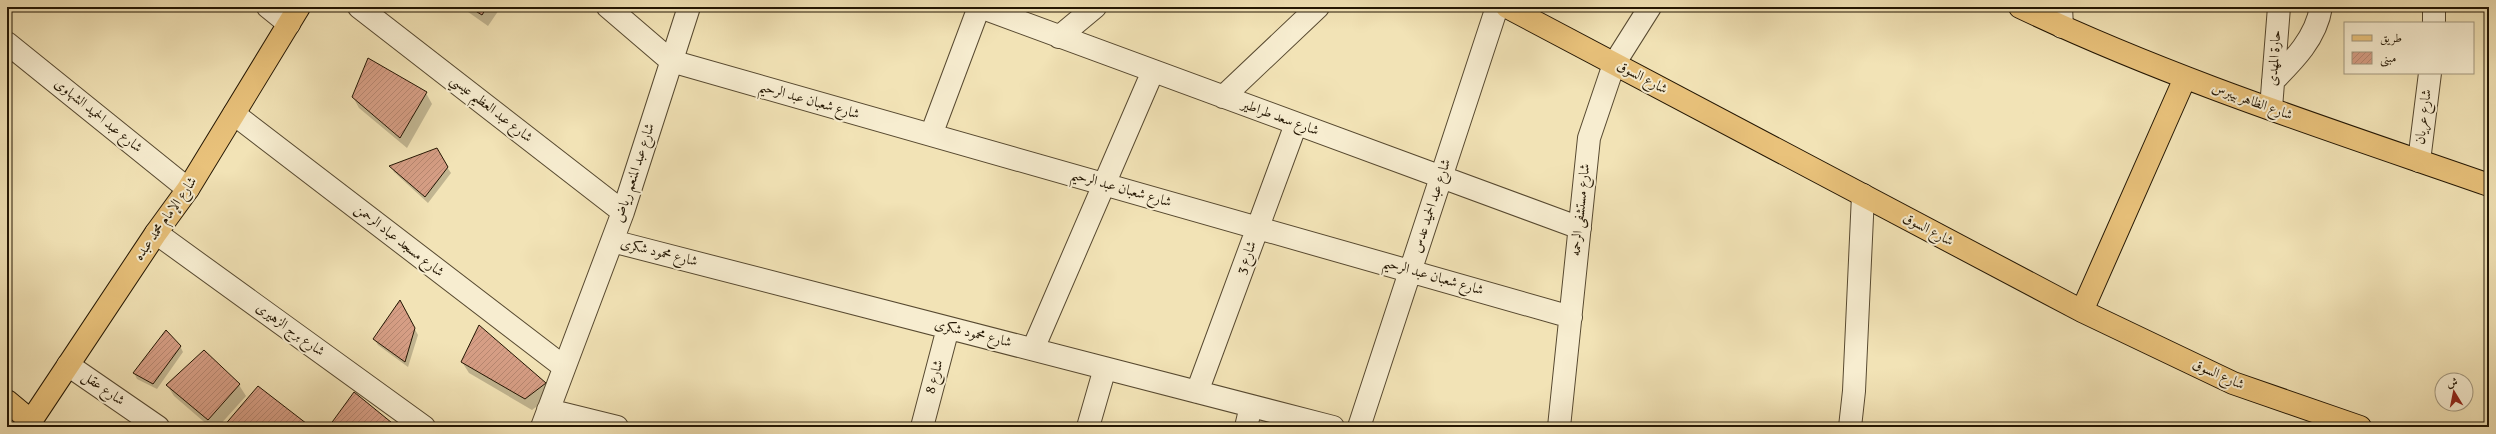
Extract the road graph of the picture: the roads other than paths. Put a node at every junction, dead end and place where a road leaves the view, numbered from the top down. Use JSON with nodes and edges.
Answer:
{"nodes":[{"id":1,"x":268,"y":7,"type":"edge"},
{"id":2,"x":359,"y":7,"type":"edge"},
{"id":3,"x":608,"y":7,"type":"edge"},
{"id":4,"x":689,"y":7,"type":"edge"},
{"id":5,"x":979,"y":7,"type":"edge"},
{"id":6,"x":1095,"y":7,"type":"edge"},
{"id":7,"x":1318,"y":7,"type":"edge"},
{"id":8,"x":1497,"y":7,"type":"edge"},
{"id":9,"x":1507,"y":7,"type":"edge"},
{"id":10,"x":1650,"y":7,"type":"edge"},
{"id":11,"x":2020,"y":7,"type":"edge"},
{"id":12,"x":2279,"y":7,"type":"edge"},
{"id":13,"x":2321,"y":7,"type":"edge"},
{"id":14,"x":2434,"y":7,"type":"edge"},
{"id":15,"x":294,"y":16,"type":"edge"},
{"id":16,"x":2062,"y":17,"type":"edge"},
{"id":17,"x":2434,"y":22,"type":"edge"},
{"id":18,"x":1059,"y":37,"type":"junction"},
{"id":19,"x":7,"y":43,"type":"edge"},
{"id":20,"x":671,"y":61,"type":"junction"},
{"id":21,"x":1614,"y":64,"type":"junction"},
{"id":22,"x":1153,"y":71,"type":"junction"},
{"id":23,"x":2430,"y":74,"type":"edge"},
{"id":24,"x":2185,"y":78,"type":"junction"},
{"id":25,"x":2273,"y":82,"type":"junction"},
{"id":26,"x":1223,"y":97,"type":"junction"},
{"id":27,"x":2271,"y":108,"type":"junction"},
{"id":28,"x":234,"y":114,"type":"junction"},
{"id":29,"x":1296,"y":124,"type":"junction"},
{"id":30,"x":931,"y":135,"type":"junction"},
{"id":31,"x":2419,"y":161,"type":"junction"},
{"id":32,"x":1442,"y":177,"type":"junction"},
{"id":33,"x":1104,"y":184,"type":"junction"},
{"id":34,"x":2489,"y":185,"type":"edge"},
{"id":35,"x":188,"y":189,"type":"junction"},
{"id":36,"x":1863,"y":195,"type":"junction"},
{"id":37,"x":623,"y":212,"type":"junction"},
{"id":38,"x":1258,"y":228,"type":"junction"},
{"id":39,"x":1580,"y":228,"type":"junction"},
{"id":40,"x":156,"y":233,"type":"junction"},
{"id":41,"x":612,"y":241,"type":"junction"},
{"id":42,"x":1410,"y":271,"type":"junction"},
{"id":43,"x":2082,"y":311,"type":"junction"},
{"id":44,"x":1571,"y":317,"type":"junction"},
{"id":45,"x":948,"y":328,"type":"junction"},
{"id":46,"x":1033,"y":350,"type":"junction"},
{"id":47,"x":68,"y":365,"type":"junction"},
{"id":48,"x":564,"y":367,"type":"junction"},
{"id":49,"x":1105,"y":368,"type":"junction"},
{"id":50,"x":1197,"y":392,"type":"junction"},
{"id":51,"x":7,"y":401,"type":"edge"},
{"id":52,"x":1251,"y":406,"type":"junction"},
{"id":53,"x":545,"y":418,"type":"edge"},
{"id":54,"x":29,"y":424,"type":"edge"},
{"id":55,"x":158,"y":427,"type":"edge"},
{"id":56,"x":424,"y":427,"type":"edge"},
{"id":57,"x":617,"y":427,"type":"edge"},
{"id":58,"x":922,"y":427,"type":"edge"},
{"id":59,"x":1088,"y":427,"type":"edge"},
{"id":60,"x":1246,"y":427,"type":"edge"},
{"id":61,"x":1333,"y":427,"type":"edge"},
{"id":62,"x":1360,"y":427,"type":"edge"},
{"id":63,"x":1559,"y":427,"type":"edge"},
{"id":64,"x":1850,"y":427,"type":"edge"},
{"id":65,"x":2360,"y":427,"type":"edge"}],
"edges":[{"from":1,"to":15,"type":"street"},
{"from":2,"to":37,"type":"street","name":"شارع عبد العظيم عيسي"},
{"from":3,"to":20,"type":"street"},
{"from":4,"to":20,"type":"street","name":"شارع عبد المنعم رياض"},
{"from":5,"to":18,"type":"street","name":"شارع سعد طراطير"},
{"from":5,"to":30,"type":"street"},
{"from":6,"to":18,"type":"street"},
{"from":7,"to":26,"type":"street"},
{"from":8,"to":32,"type":"street","name":"شارع عبد الحميد عدس"},
{"from":9,"to":21,"type":"main road","name":"شارع السوق"},
{"from":10,"to":21,"type":"street","name":"شارع مستشفى الرحمه"},
{"from":11,"to":16,"type":"main road","name":"شارع الظاهر بيبرس"},
{"from":12,"to":25,"type":"street","name":"حارة المهدى"},
{"from":13,"to":25,"type":"street"},
{"from":14,"to":17,"type":"street"},
{"from":15,"to":28,"type":"main road","name":"شارع الإمام محمد عبده"},
{"from":16,"to":24,"type":"main road","name":"شارع الظاهر بيبرس"},
{"from":18,"to":22,"type":"street","name":"شارع سعد طراطير"},
{"from":19,"to":35,"type":"street","name":"شارع عبد الحميد الشهاوى"},
{"from":20,"to":30,"type":"street","name":"شارع شعبان عبد الرحيم"},
{"from":20,"to":37,"type":"street","name":"شارع عبد المنعم رياض"},
{"from":21,"to":36,"type":"main road","name":"شارع السوق"},
{"from":21,"to":39,"type":"street","name":"شارع مستشفى الرحمه"},
{"from":22,"to":26,"type":"street","name":"شارع سعد طراطير"},
{"from":22,"to":33,"type":"street"},
{"from":23,"to":31,"type":"street","name":"شارع عريان"},
{"from":24,"to":27,"type":"main road","name":"شارع الظاهر بيبرس"},
{"from":24,"to":43,"type":"main road"},
{"from":25,"to":27,"type":"street","name":"حارة المهدى"},
{"from":26,"to":29,"type":"street","name":"شارع سعد طراطير"},
{"from":27,"to":31,"type":"main road","name":"شارع الظاهر بيبرس"},
{"from":28,"to":35,"type":"main road","name":"شارع الإمام محمد عبده"},
{"from":28,"to":48,"type":"street","name":"شارع مسجد عباد الرحمن"},
{"from":29,"to":32,"type":"street","name":"شارع سعد طراطير"},
{"from":29,"to":38,"type":"street","name":"شارع 3"},
{"from":30,"to":33,"type":"street","name":"شارع شعبان عبد الرحيم"},
{"from":31,"to":34,"type":"main road","name":"شارع الظاهر بيبرس"},
{"from":32,"to":39,"type":"street","name":"شارع سعد طراطير"},
{"from":32,"to":42,"type":"street","name":"شارع عبد الحميد عدس"},
{"from":33,"to":38,"type":"street","name":"شارع شعبان عبد الرحيم"},
{"from":33,"to":46,"type":"street"},
{"from":35,"to":40,"type":"main road","name":"شارع الإمام محمد عبده"},
{"from":36,"to":43,"type":"main road","name":"شارع السوق"},
{"from":36,"to":64,"type":"street"},
{"from":37,"to":41,"type":"street","name":"شارع عبد المنعم رياض"},
{"from":38,"to":42,"type":"street","name":"شارع شعبان عبد الرحيم"},
{"from":38,"to":50,"type":"street","name":"شارع 3"},
{"from":39,"to":44,"type":"street","name":"شارع مستشفى الرحمه"},
{"from":40,"to":47,"type":"main road","name":"شارع الإمام محمد عبده"},
{"from":40,"to":56,"type":"street","name":"شارع برج الزهيرى"},
{"from":41,"to":45,"type":"street","name":"شارع محمود شكرى"},
{"from":41,"to":48,"type":"street","name":"شارع عبد المنعم رياض"},
{"from":42,"to":44,"type":"street","name":"شارع شعبان عبد الرحيم"},
{"from":42,"to":62,"type":"street","name":"شارع عبد الحميد عدس"},
{"from":43,"to":65,"type":"main road","name":"شارع السوق"},
{"from":44,"to":63,"type":"street","name":"شارع مستشفى الرحمه"},
{"from":45,"to":46,"type":"street","name":"شارع محمود شكرى"},
{"from":45,"to":58,"type":"street","name":"شارع 8"},
{"from":46,"to":49,"type":"street","name":"شارع محمود شكرى"},
{"from":47,"to":54,"type":"main road","name":"شارع الإمام محمد عبده"},
{"from":47,"to":55,"type":"street","name":"شارع عقل"},
{"from":48,"to":53,"type":"street","name":"شارع عبد المنعم رياض"},
{"from":49,"to":50,"type":"street","name":"شارع محمود شكرى"},
{"from":49,"to":59,"type":"street"},
{"from":50,"to":52,"type":"street","name":"شارع محمود شكرى"},
{"from":51,"to":54,"type":"main road"},
{"from":52,"to":60,"type":"street"},
{"from":52,"to":61,"type":"street","name":"شارع محمود شكرى"},
{"from":53,"to":57,"type":"street"}]}
